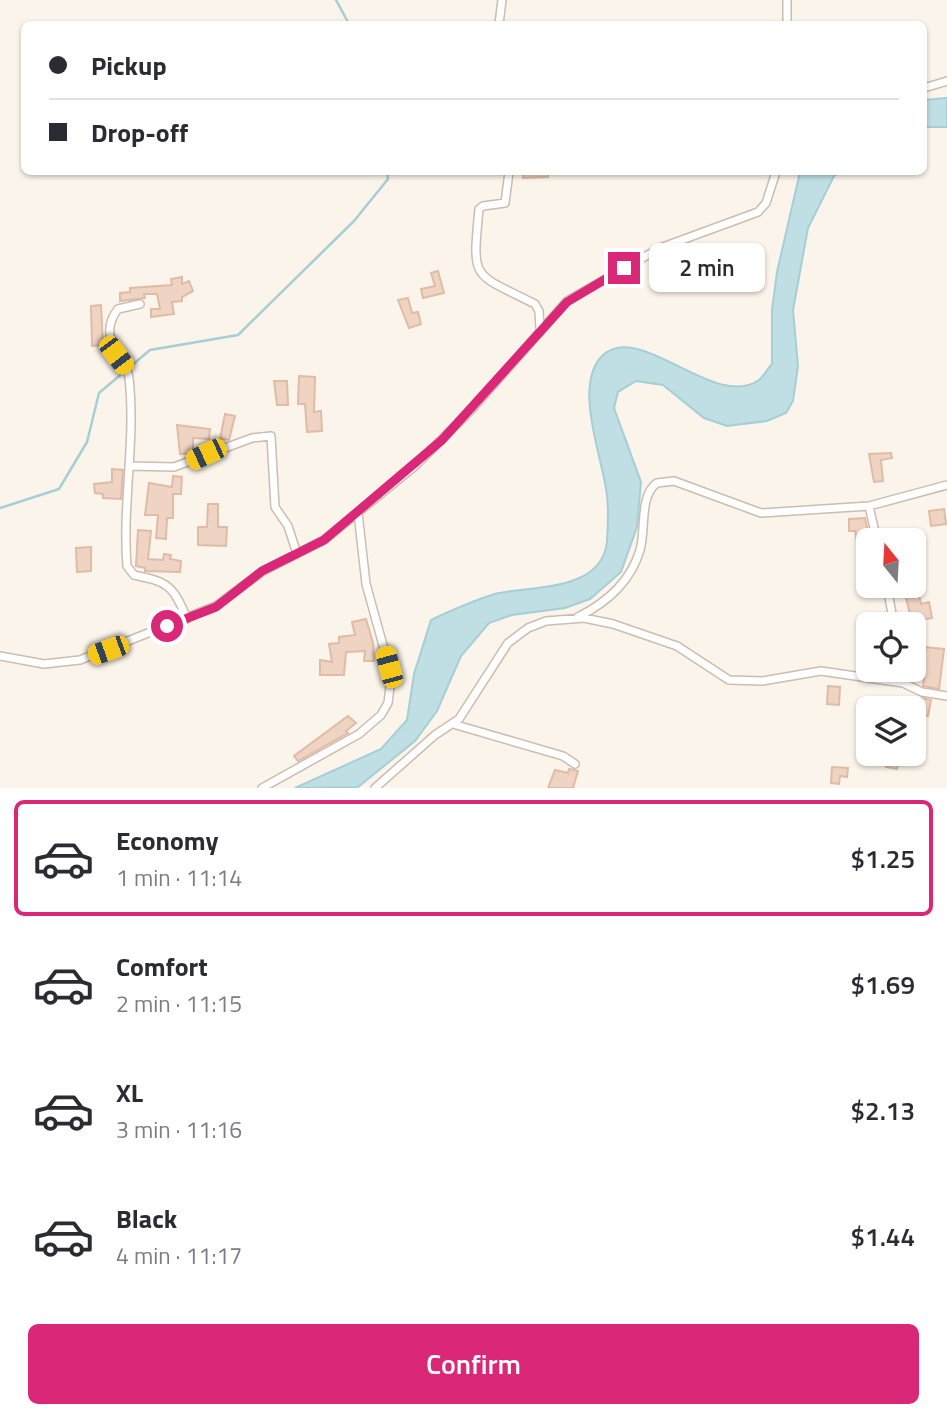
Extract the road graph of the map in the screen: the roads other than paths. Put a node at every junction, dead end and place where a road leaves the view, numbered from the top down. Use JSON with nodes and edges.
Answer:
{"nodes":[{"id":1,"x":502,"y":0,"type":"edge"},
{"id":2,"x":787,"y":0,"type":"edge"},
{"id":3,"x":499,"y":21,"type":"edge"},
{"id":4,"x":787,"y":21,"type":"edge"},
{"id":5,"x":947,"y":81,"type":"edge"},
{"id":6,"x":927,"y":87,"type":"edge"},
{"id":7,"x":509,"y":175,"type":"edge"},
{"id":8,"x":775,"y":175,"type":"edge"},
{"id":9,"x":141,"y":304,"type":"dead end"},
{"id":10,"x":534,"y":304,"type":"junction"},
{"id":11,"x":554,"y":314,"type":"junction"},
{"id":12,"x":540,"y":330,"type":"junction"},
{"id":13,"x":129,"y":466,"type":"junction"},
{"id":14,"x":947,"y":485,"type":"edge"},
{"id":15,"x":869,"y":506,"type":"junction"},
{"id":16,"x":358,"y":513,"type":"junction"},
{"id":17,"x":874,"y":528,"type":"edge"},
{"id":18,"x":298,"y":554,"type":"junction"},
{"id":19,"x":576,"y":617,"type":"junction"},
{"id":20,"x":187,"y":619,"type":"junction"},
{"id":21,"x":0,"y":656,"type":"edge"},
{"id":22,"x":856,"y":676,"type":"edge"},
{"id":23,"x":903,"y":682,"type":"edge"},
{"id":24,"x":947,"y":696,"type":"edge"},
{"id":25,"x":452,"y":724,"type":"junction"},
{"id":26,"x":575,"y":764,"type":"dead end"},
{"id":27,"x":262,"y":788,"type":"edge"},
{"id":28,"x":375,"y":788,"type":"edge"}],
"edges":[{"from":1,"to":3,"type":"street"},
{"from":2,"to":4,"type":"street"},
{"from":5,"to":6,"type":"street"},
{"from":7,"to":10,"type":"street"},
{"from":8,"to":11,"type":"street"},
{"from":9,"to":13,"type":"street"},
{"from":10,"to":11,"type":"street"},
{"from":10,"to":12,"type":"street"},
{"from":11,"to":12,"type":"street"},
{"from":12,"to":16,"type":"street"},
{"from":13,"to":18,"type":"street"},
{"from":13,"to":20,"type":"street"},
{"from":14,"to":15,"type":"street"},
{"from":15,"to":17,"type":"street"},
{"from":15,"to":19,"type":"street"},
{"from":16,"to":18,"type":"street"},
{"from":16,"to":27,"type":"street"},
{"from":18,"to":20,"type":"street"},
{"from":19,"to":22,"type":"street"},
{"from":19,"to":25,"type":"street"},
{"from":20,"to":21,"type":"street"},
{"from":23,"to":24,"type":"street"},
{"from":25,"to":26,"type":"street"},
{"from":25,"to":28,"type":"street"}]}
